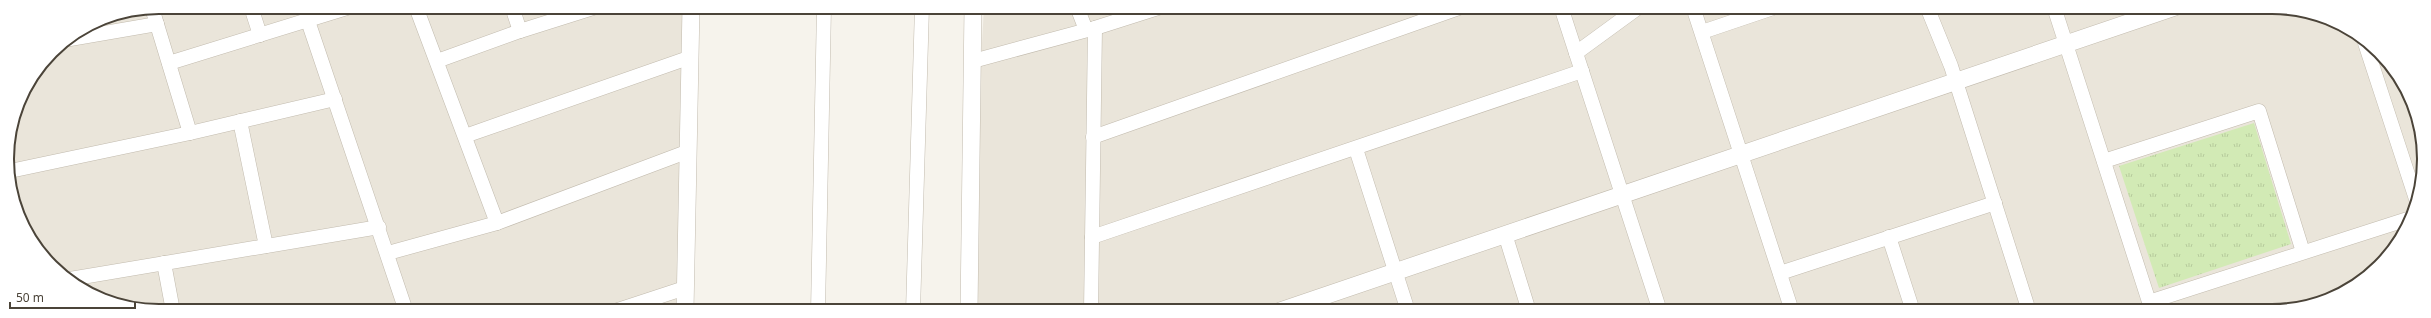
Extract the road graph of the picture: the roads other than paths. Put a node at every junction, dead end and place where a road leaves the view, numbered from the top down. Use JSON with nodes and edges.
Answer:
{"nodes":[{"id":1,"x":154,"y":14,"type":"edge"},
{"id":2,"x":253,"y":14,"type":"edge"},
{"id":3,"x":329,"y":14,"type":"edge"},
{"id":4,"x":419,"y":14,"type":"edge"},
{"id":5,"x":514,"y":14,"type":"edge"},
{"id":6,"x":574,"y":14,"type":"edge"},
{"id":7,"x":691,"y":14,"type":"edge"},
{"id":8,"x":824,"y":14,"type":"edge"},
{"id":9,"x":922,"y":14,"type":"edge"},
{"id":10,"x":973,"y":14,"type":"edge"},
{"id":11,"x":1081,"y":14,"type":"edge"},
{"id":12,"x":1139,"y":14,"type":"edge"},
{"id":13,"x":1442,"y":14,"type":"edge"},
{"id":14,"x":1563,"y":14,"type":"edge"},
{"id":15,"x":1629,"y":14,"type":"edge"},
{"id":16,"x":1696,"y":14,"type":"edge"},
{"id":17,"x":1755,"y":14,"type":"edge"},
{"id":18,"x":1930,"y":14,"type":"edge"},
{"id":19,"x":2056,"y":14,"type":"edge"},
{"id":20,"x":2155,"y":14,"type":"edge"},
{"id":21,"x":308,"y":21,"type":"junction"},
{"id":22,"x":157,"y":24,"type":"junction"},
{"id":23,"x":1091,"y":29,"type":"junction"},
{"id":24,"x":520,"y":31,"type":"junction"},
{"id":25,"x":1702,"y":32,"type":"junction"},
{"id":26,"x":260,"y":35,"type":"junction"},
{"id":27,"x":79,"y":37,"type":"edge"},
{"id":28,"x":2066,"y":45,"type":"junction"},
{"id":29,"x":2367,"y":49,"type":"edge"},
{"id":30,"x":1576,"y":53,"type":"junction"},
{"id":31,"x":691,"y":57,"type":"junction"},
{"id":32,"x":437,"y":61,"type":"junction"},
{"id":33,"x":973,"y":61,"type":"junction"},
{"id":34,"x":169,"y":62,"type":"junction"},
{"id":35,"x":1582,"y":71,"type":"junction"},
{"id":36,"x":1956,"y":82,"type":"junction"},
{"id":37,"x":334,"y":99,"type":"junction"},
{"id":38,"x":240,"y":121,"type":"junction"},
{"id":39,"x":190,"y":133,"type":"junction"},
{"id":40,"x":464,"y":136,"type":"junction"},
{"id":41,"x":1093,"y":137,"type":"junction"},
{"id":42,"x":1356,"y":149,"type":"junction"},
{"id":43,"x":689,"y":151,"type":"junction"},
{"id":44,"x":1742,"y":154,"type":"junction"},
{"id":45,"x":2104,"y":161,"type":"junction"},
{"id":46,"x":14,"y":170,"type":"edge"},
{"id":47,"x":2413,"y":191,"type":"edge"},
{"id":48,"x":1622,"y":194,"type":"junction"},
{"id":49,"x":1995,"y":203,"type":"junction"},
{"id":50,"x":2403,"y":220,"type":"edge"},
{"id":51,"x":497,"y":223,"type":"junction"},
{"id":52,"x":379,"y":227,"type":"junction"},
{"id":53,"x":1505,"y":234,"type":"junction"},
{"id":54,"x":1092,"y":237,"type":"junction"},
{"id":55,"x":1889,"y":237,"type":"junction"},
{"id":56,"x":266,"y":246,"type":"junction"},
{"id":57,"x":2303,"y":252,"type":"junction"},
{"id":58,"x":388,"y":253,"type":"junction"},
{"id":59,"x":164,"y":263,"type":"junction"},
{"id":60,"x":1396,"y":271,"type":"junction"},
{"id":61,"x":1780,"y":273,"type":"junction"},
{"id":62,"x":75,"y":277,"type":"edge"},
{"id":63,"x":685,"y":288,"type":"junction"},
{"id":64,"x":172,"y":304,"type":"edge"},
{"id":65,"x":404,"y":304,"type":"edge"},
{"id":66,"x":636,"y":304,"type":"edge"},
{"id":67,"x":685,"y":304,"type":"edge"},
{"id":68,"x":818,"y":304,"type":"edge"},
{"id":69,"x":913,"y":304,"type":"edge"},
{"id":70,"x":969,"y":304,"type":"edge"},
{"id":71,"x":1091,"y":304,"type":"edge"},
{"id":72,"x":1311,"y":304,"type":"edge"},
{"id":73,"x":1406,"y":304,"type":"edge"},
{"id":74,"x":1527,"y":304,"type":"edge"},
{"id":75,"x":1658,"y":304,"type":"edge"},
{"id":76,"x":1790,"y":304,"type":"edge"},
{"id":77,"x":1911,"y":304,"type":"edge"},
{"id":78,"x":2027,"y":304,"type":"edge"},
{"id":79,"x":2149,"y":304,"type":"edge"},
{"id":80,"x":2156,"y":304,"type":"edge"}],
"edges":[{"from":1,"to":22,"type":"street"},
{"from":2,"to":26,"type":"street"},
{"from":3,"to":21,"type":"street"},
{"from":4,"to":32,"type":"street"},
{"from":5,"to":24,"type":"street"},
{"from":6,"to":24,"type":"street"},
{"from":7,"to":31,"type":"street"},
{"from":8,"to":68,"type":"street"},
{"from":9,"to":69,"type":"street"},
{"from":10,"to":33,"type":"street"},
{"from":11,"to":23,"type":"street"},
{"from":12,"to":23,"type":"street"},
{"from":13,"to":41,"type":"street"},
{"from":14,"to":30,"type":"street"},
{"from":15,"to":30,"type":"street"},
{"from":16,"to":25,"type":"street"},
{"from":17,"to":25,"type":"street"},
{"from":18,"to":36,"type":"street"},
{"from":19,"to":28,"type":"street"},
{"from":20,"to":28,"type":"street"},
{"from":21,"to":26,"type":"street"},
{"from":21,"to":37,"type":"street"},
{"from":22,"to":27,"type":"street"},
{"from":22,"to":34,"type":"street"},
{"from":23,"to":33,"type":"street"},
{"from":23,"to":41,"type":"street"},
{"from":24,"to":32,"type":"street"},
{"from":25,"to":44,"type":"street"},
{"from":26,"to":34,"type":"street"},
{"from":28,"to":36,"type":"street"},
{"from":28,"to":45,"type":"street"},
{"from":29,"to":47,"type":"street"},
{"from":30,"to":35,"type":"street"},
{"from":31,"to":40,"type":"street"},
{"from":31,"to":43,"type":"street"},
{"from":32,"to":40,"type":"street"},
{"from":33,"to":70,"type":"street"},
{"from":34,"to":39,"type":"street"},
{"from":35,"to":42,"type":"street"},
{"from":35,"to":48,"type":"street"},
{"from":36,"to":44,"type":"street"},
{"from":36,"to":49,"type":"street"},
{"from":37,"to":38,"type":"street"},
{"from":37,"to":52,"type":"street"},
{"from":38,"to":39,"type":"street"},
{"from":38,"to":56,"type":"street"},
{"from":39,"to":46,"type":"street"},
{"from":40,"to":51,"type":"street"},
{"from":41,"to":54,"type":"street"},
{"from":42,"to":54,"type":"street"},
{"from":42,"to":60,"type":"street"},
{"from":43,"to":51,"type":"street"},
{"from":43,"to":63,"type":"street"},
{"from":44,"to":48,"type":"street"},
{"from":44,"to":61,"type":"street"},
{"from":45,"to":57,"type":"street"},
{"from":45,"to":79,"type":"street"},
{"from":48,"to":53,"type":"street"},
{"from":48,"to":75,"type":"street"},
{"from":49,"to":55,"type":"street"},
{"from":49,"to":78,"type":"street"},
{"from":50,"to":57,"type":"street"},
{"from":51,"to":58,"type":"street"},
{"from":52,"to":56,"type":"street"},
{"from":52,"to":58,"type":"street"},
{"from":53,"to":60,"type":"street"},
{"from":53,"to":74,"type":"street"},
{"from":54,"to":71,"type":"street"},
{"from":55,"to":61,"type":"street"},
{"from":55,"to":77,"type":"street"},
{"from":56,"to":59,"type":"street"},
{"from":57,"to":80,"type":"street"},
{"from":58,"to":65,"type":"street"},
{"from":59,"to":62,"type":"street"},
{"from":59,"to":64,"type":"street"},
{"from":60,"to":72,"type":"street"},
{"from":60,"to":73,"type":"street"},
{"from":61,"to":76,"type":"street"},
{"from":63,"to":66,"type":"street"},
{"from":63,"to":67,"type":"street"}]}
